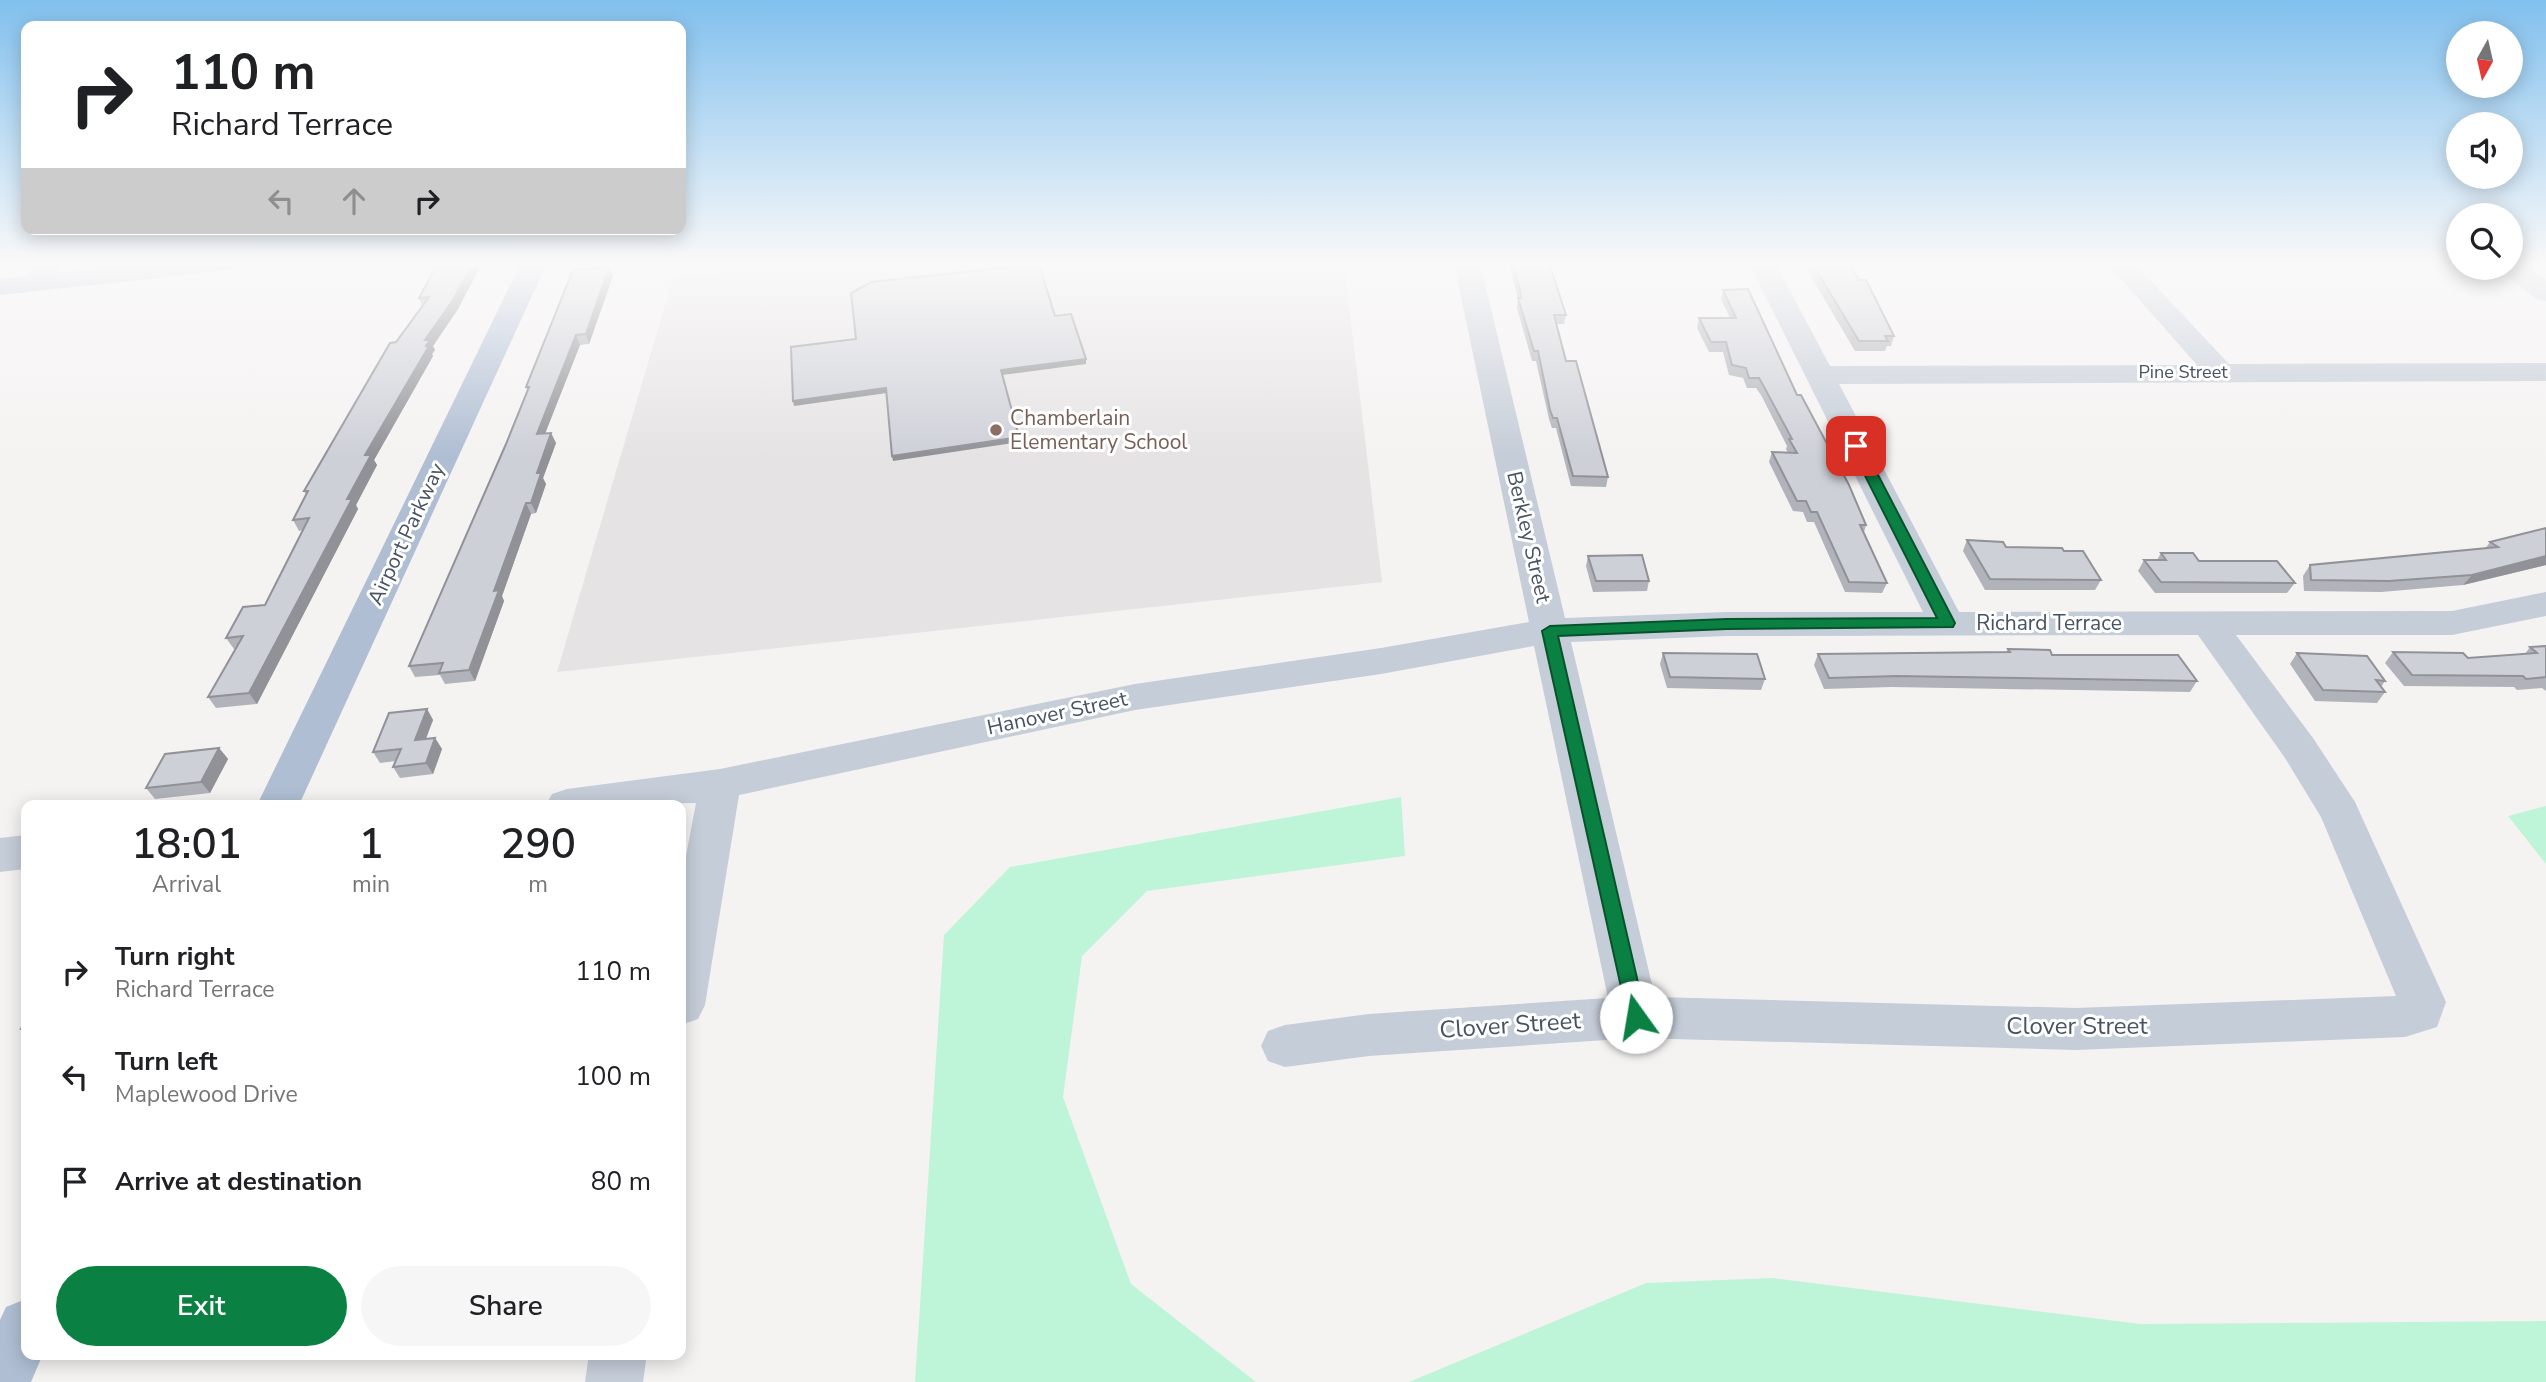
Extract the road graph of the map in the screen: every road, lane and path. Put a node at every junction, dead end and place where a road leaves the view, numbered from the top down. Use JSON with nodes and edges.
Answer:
{"nodes":[{"id":1,"x":503,"y":327,"type":"edge"},
{"id":2,"x":1482,"y":327,"type":"edge"},
{"id":3,"x":1796,"y":327,"type":"edge"},
{"id":4,"x":2180,"y":327,"type":"edge"},
{"id":5,"x":2220,"y":372,"type":"junction"},
{"id":6,"x":2546,"y":372,"type":"edge"},
{"id":7,"x":1820,"y":375,"type":"junction"},
{"id":8,"x":2546,"y":604,"type":"edge"},
{"id":9,"x":2207,"y":622,"type":"junction"},
{"id":10,"x":1947,"y":623,"type":"junction"},
{"id":11,"x":1550,"y":631,"type":"junction"},
{"id":12,"x":720,"y":785,"type":"junction"},
{"id":13,"x":280,"y":800,"type":"edge"},
{"id":14,"x":605,"y":800,"type":"edge"},
{"id":15,"x":21,"y":853,"type":"edge"},
{"id":16,"x":0,"y":855,"type":"edge"},
{"id":17,"x":686,"y":977,"type":"edge"},
{"id":18,"x":1636,"y":1017,"type":"junction"},
{"id":19,"x":1285,"y":1046,"type":"dead end"},
{"id":20,"x":21,"y":1338,"type":"edge"},
{"id":21,"x":617,"y":1360,"type":"edge"},
{"id":22,"x":1,"y":1382,"type":"edge"},
{"id":23,"x":614,"y":1382,"type":"edge"}],
"edges":[{"from":1,"to":13,"type":"main road","name":"Airport Parkway"},
{"from":2,"to":11,"type":"street","name":"Berkley Street"},
{"from":3,"to":7,"type":"street"},
{"from":4,"to":5,"type":"street"},
{"from":5,"to":6,"type":"street","name":"Pine Street"},
{"from":5,"to":7,"type":"street","name":"Pine Street"},
{"from":7,"to":10,"type":"street"},
{"from":8,"to":9,"type":"street","name":"Richard Terrace"},
{"from":9,"to":10,"type":"street","name":"Richard Terrace"},
{"from":9,"to":18,"type":"street","name":"Clover Street"},
{"from":10,"to":11,"type":"street","name":"Richard Terrace"},
{"from":11,"to":12,"type":"street","name":"Hanover Street"},
{"from":11,"to":18,"type":"street","name":"Berkley Street"},
{"from":12,"to":14,"type":"street","name":"Hanover Street"},
{"from":12,"to":17,"type":"street"},
{"from":15,"to":16,"type":"street"},
{"from":18,"to":19,"type":"street","name":"Clover Street"},
{"from":20,"to":22,"type":"main road"},
{"from":21,"to":23,"type":"street"}]}
